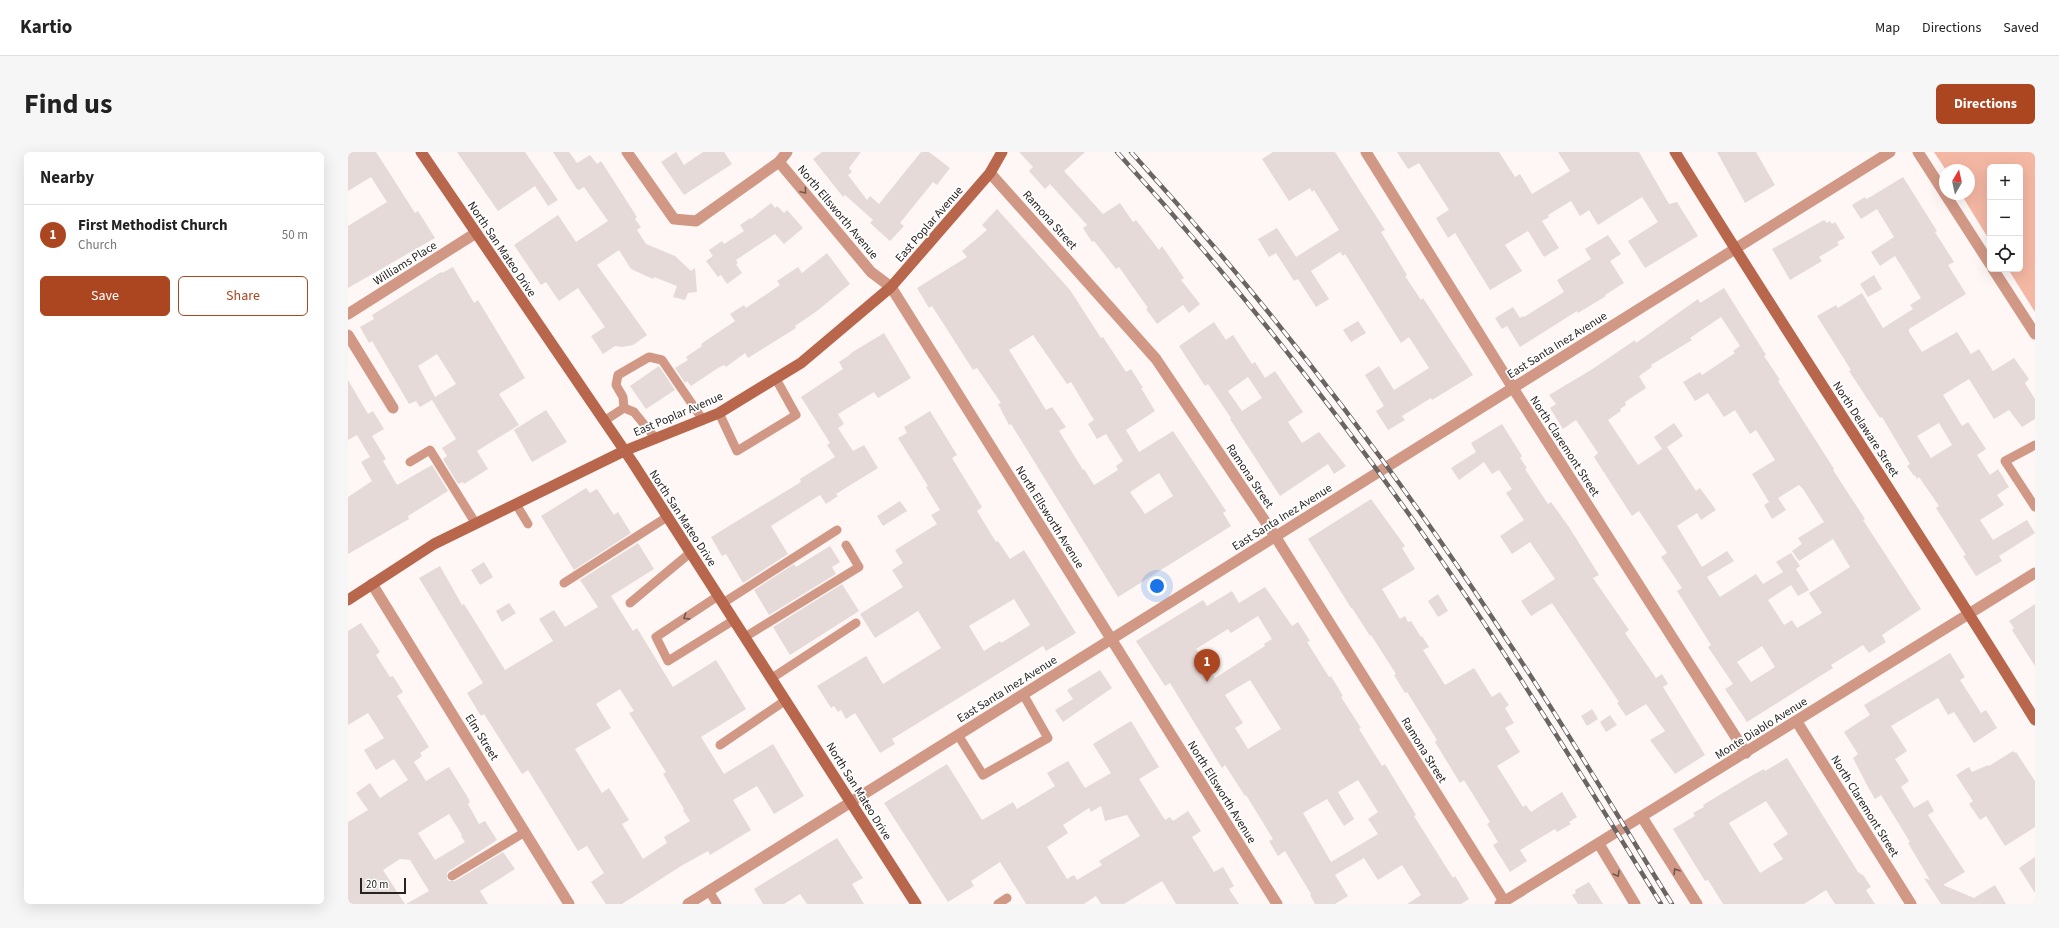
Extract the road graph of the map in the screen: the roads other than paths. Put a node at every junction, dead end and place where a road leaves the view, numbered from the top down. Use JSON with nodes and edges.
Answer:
{"nodes":[{"id":1,"x":421,"y":152,"type":"edge"},
{"id":2,"x":627,"y":152,"type":"edge"},
{"id":3,"x":787,"y":152,"type":"edge"},
{"id":4,"x":1002,"y":152,"type":"edge"},
{"id":5,"x":1366,"y":152,"type":"edge"},
{"id":6,"x":1675,"y":152,"type":"edge"},
{"id":7,"x":1890,"y":152,"type":"edge"},
{"id":8,"x":1918,"y":152,"type":"edge"},
{"id":9,"x":779,"y":162,"type":"junction"},
{"id":10,"x":990,"y":173,"type":"junction"},
{"id":11,"x":1939,"y":185,"type":"edge"},
{"id":12,"x":1949,"y":200,"type":"edge"},
{"id":13,"x":476,"y":233,"type":"junction"},
{"id":14,"x":1735,"y":249,"type":"junction"},
{"id":15,"x":1987,"y":259,"type":"edge"},
{"id":16,"x":1995,"y":272,"type":"edge"},
{"id":17,"x":891,"y":287,"type":"junction"},
{"id":18,"x":348,"y":314,"type":"edge"},
{"id":19,"x":2035,"y":334,"type":"edge"},
{"id":20,"x":348,"y":335,"type":"edge"},
{"id":21,"x":776,"y":379,"type":"junction"},
{"id":22,"x":1513,"y":388,"type":"junction"},
{"id":23,"x":393,"y":408,"type":"dead end"},
{"id":24,"x":624,"y":408,"type":"junction"},
{"id":25,"x":719,"y":413,"type":"junction"},
{"id":26,"x":703,"y":420,"type":"junction"},
{"id":27,"x":604,"y":421,"type":"junction"},
{"id":28,"x":656,"y":439,"type":"junction"},
{"id":29,"x":2035,"y":445,"type":"edge"},
{"id":30,"x":624,"y":451,"type":"junction"},
{"id":31,"x":410,"y":462,"type":"dead end"},
{"id":32,"x":516,"y":504,"type":"junction"},
{"id":33,"x":2035,"y":507,"type":"edge"},
{"id":34,"x":667,"y":517,"type":"junction"},
{"id":35,"x":476,"y":524,"type":"junction"},
{"id":36,"x":528,"y":524,"type":"dead end"},
{"id":37,"x":837,"y":530,"type":"dead end"},
{"id":38,"x":1275,"y":536,"type":"junction"},
{"id":39,"x":846,"y":545,"type":"dead end"},
{"id":40,"x":690,"y":553,"type":"junction"},
{"id":41,"x":2035,"y":574,"type":"edge"},
{"id":42,"x":564,"y":583,"type":"dead end"},
{"id":43,"x":372,"y":584,"type":"junction"},
{"id":44,"x":348,"y":600,"type":"edge"},
{"id":45,"x":721,"y":600,"type":"junction"},
{"id":46,"x":630,"y":603,"type":"dead end"},
{"id":47,"x":1970,"y":614,"type":"junction"},
{"id":48,"x":734,"y":620,"type":"junction"},
{"id":49,"x":856,"y":623,"type":"dead end"},
{"id":50,"x":745,"y":637,"type":"junction"},
{"id":51,"x":1111,"y":639,"type":"junction"},
{"id":52,"x":772,"y":678,"type":"junction"},
{"id":53,"x":1023,"y":694,"type":"junction"},
{"id":54,"x":786,"y":700,"type":"junction"},
{"id":55,"x":2035,"y":720,"type":"edge"},
{"id":56,"x":1797,"y":722,"type":"junction"},
{"id":57,"x":958,"y":735,"type":"junction"},
{"id":58,"x":720,"y":745,"type":"dead end"},
{"id":59,"x":1746,"y":753,"type":"junction"},
{"id":60,"x":851,"y":802,"type":"junction"},
{"id":61,"x":1642,"y":817,"type":"junction"},
{"id":62,"x":525,"y":832,"type":"junction"},
{"id":63,"x":1599,"y":844,"type":"junction"},
{"id":64,"x":452,"y":876,"type":"dead end"},
{"id":65,"x":709,"y":891,"type":"junction"},
{"id":66,"x":1007,"y":898,"type":"dead end"},
{"id":67,"x":1502,"y":903,"type":"edge"},
{"id":68,"x":569,"y":904,"type":"edge"},
{"id":69,"x":688,"y":904,"type":"edge"},
{"id":70,"x":717,"y":904,"type":"edge"},
{"id":71,"x":916,"y":904,"type":"edge"},
{"id":72,"x":998,"y":904,"type":"edge"},
{"id":73,"x":1277,"y":904,"type":"edge"},
{"id":74,"x":1635,"y":904,"type":"edge"},
{"id":75,"x":1697,"y":904,"type":"edge"},
{"id":76,"x":1911,"y":904,"type":"edge"}],
"edges":[{"from":1,"to":13,"type":"main road","name":"North San Mateo Drive"},
{"from":2,"to":9,"type":"street"},
{"from":3,"to":9,"type":"street"},
{"from":4,"to":10,"type":"main road","name":"East Poplar Avenue"},
{"from":5,"to":22,"type":"street","name":"North Claremont Street"},
{"from":6,"to":14,"type":"main road","name":"North Delaware Street"},
{"from":7,"to":14,"type":"street","name":"East Santa Inez Avenue"},
{"from":8,"to":11,"type":"street"},
{"from":9,"to":17,"type":"street","name":"North Ellsworth Avenue","one_way":true},
{"from":10,"to":17,"type":"main road","name":"East Poplar Avenue"},
{"from":10,"to":38,"type":"street","name":"Ramona Street"},
{"from":12,"to":15,"type":"street"},
{"from":13,"to":18,"type":"street","name":"Williams Place"},
{"from":13,"to":27,"type":"main road","name":"North San Mateo Drive"},
{"from":14,"to":22,"type":"street","name":"East Santa Inez Avenue"},
{"from":14,"to":47,"type":"main road","name":"North Delaware Street"},
{"from":16,"to":19,"type":"street"},
{"from":17,"to":21,"type":"main road","name":"East Poplar Avenue"},
{"from":17,"to":51,"type":"street","name":"North Ellsworth Avenue"},
{"from":20,"to":23,"type":"street"},
{"from":21,"to":25,"type":"main road","name":"East Poplar Avenue"},
{"from":21,"to":25,"type":"lane"},
{"from":22,"to":38,"type":"street","name":"East Santa Inez Avenue"},
{"from":22,"to":59,"type":"street","name":"North Claremont Street"},
{"from":24,"to":26,"type":"lane"},
{"from":24,"to":27,"type":"lane"},
{"from":24,"to":28,"type":"lane"},
{"from":25,"to":26,"type":"main road","name":"East Poplar Avenue"},
{"from":26,"to":28,"type":"main road","name":"East Poplar Avenue"},
{"from":27,"to":30,"type":"main road","name":"North San Mateo Drive"},
{"from":28,"to":30,"type":"main road","name":"East Poplar Avenue"},
{"from":29,"to":33,"type":"lane"},
{"from":30,"to":32,"type":"main road","name":"East Poplar Avenue"},
{"from":30,"to":34,"type":"main road","name":"North San Mateo Drive"},
{"from":31,"to":35,"type":"lane"},
{"from":32,"to":35,"type":"main road","name":"East Poplar Avenue"},
{"from":32,"to":36,"type":"lane"},
{"from":34,"to":40,"type":"main road","name":"North San Mateo Drive"},
{"from":34,"to":42,"type":"lane"},
{"from":35,"to":43,"type":"main road","name":"East Poplar Avenue"},
{"from":37,"to":45,"type":"lane"},
{"from":38,"to":51,"type":"street","name":"East Santa Inez Avenue"},
{"from":38,"to":67,"type":"street","name":"Ramona Street"},
{"from":39,"to":50,"type":"lane"},
{"from":40,"to":45,"type":"main road","name":"North San Mateo Drive"},
{"from":40,"to":46,"type":"lane"},
{"from":41,"to":47,"type":"street","name":"Monte Diablo Avenue"},
{"from":43,"to":44,"type":"main road","name":"East Poplar Avenue"},
{"from":43,"to":62,"type":"street","name":"Elm Street"},
{"from":45,"to":48,"type":"main road","name":"North San Mateo Drive"},
{"from":45,"to":48,"type":"lane","one_way":true},
{"from":47,"to":55,"type":"main road","name":"North Delaware Street"},
{"from":47,"to":56,"type":"street","name":"Monte Diablo Avenue"},
{"from":48,"to":50,"type":"main road","name":"North San Mateo Drive"},
{"from":49,"to":52,"type":"lane"},
{"from":50,"to":52,"type":"main road","name":"North San Mateo Drive"},
{"from":51,"to":53,"type":"street","name":"East Santa Inez Avenue"},
{"from":51,"to":73,"type":"street","name":"North Ellsworth Avenue"},
{"from":52,"to":54,"type":"main road","name":"North San Mateo Drive"},
{"from":53,"to":57,"type":"street","name":"East Santa Inez Avenue"},
{"from":53,"to":57,"type":"lane"},
{"from":54,"to":58,"type":"lane"},
{"from":54,"to":60,"type":"main road","name":"North San Mateo Drive"},
{"from":56,"to":59,"type":"street","name":"Monte Diablo Avenue"},
{"from":56,"to":76,"type":"street","name":"North Claremont Street"},
{"from":57,"to":60,"type":"street","name":"East Santa Inez Avenue"},
{"from":59,"to":61,"type":"street","name":"Monte Diablo Avenue"},
{"from":60,"to":65,"type":"street","name":"East Santa Inez Avenue"},
{"from":60,"to":71,"type":"main road","name":"North San Mateo Drive"},
{"from":61,"to":63,"type":"street","name":"Monte Diablo Avenue"},
{"from":75,"to":61,"type":"street","one_way":true},
{"from":62,"to":64,"type":"lane"},
{"from":62,"to":68,"type":"street","name":"Elm Street"},
{"from":63,"to":67,"type":"street","name":"Monte Diablo Avenue"},
{"from":63,"to":74,"type":"street","one_way":true},
{"from":65,"to":69,"type":"street","name":"East Santa Inez Avenue"},
{"from":65,"to":70,"type":"lane"},
{"from":66,"to":72,"type":"lane"}]}
